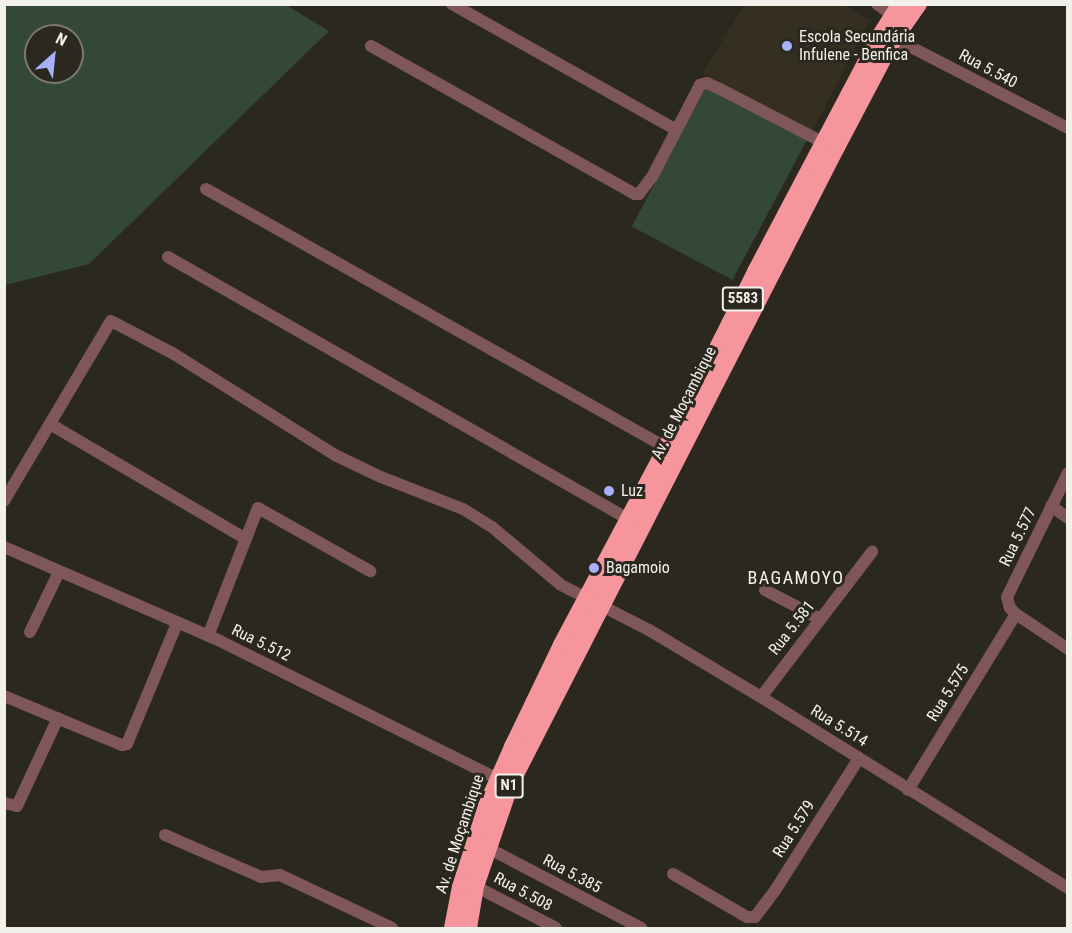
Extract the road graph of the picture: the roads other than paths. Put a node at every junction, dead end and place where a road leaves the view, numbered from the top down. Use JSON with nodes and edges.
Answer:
{"nodes":[{"id":1,"x":452,"y":4,"type":"edge"},
{"id":2,"x":877,"y":4,"type":"edge"},
{"id":3,"x":918,"y":4,"type":"edge"},
{"id":4,"x":897,"y":10,"type":"edge"},
{"id":5,"x":892,"y":41,"type":"junction"},
{"id":6,"x":371,"y":46,"type":"dead end"},
{"id":7,"x":1068,"y":128,"type":"edge"},
{"id":8,"x":675,"y":129,"type":"junction"},
{"id":9,"x":824,"y":143,"type":"junction"},
{"id":10,"x":206,"y":189,"type":"dead end"},
{"id":11,"x":168,"y":256,"type":"dead end"},
{"id":12,"x":50,"y":424,"type":"junction"},
{"id":13,"x":667,"y":448,"type":"junction"},
{"id":14,"x":1068,"y":473,"type":"edge"},
{"id":15,"x":4,"y":501,"type":"edge"},
{"id":16,"x":1051,"y":506,"type":"junction"},
{"id":17,"x":1068,"y":518,"type":"edge"},
{"id":18,"x":630,"y":520,"type":"junction"},
{"id":19,"x":246,"y":538,"type":"junction"},
{"id":20,"x":4,"y":547,"type":"edge"},
{"id":21,"x":872,"y":552,"type":"dead end"},
{"id":22,"x":59,"y":572,"type":"junction"},
{"id":23,"x":370,"y":572,"type":"dead end"},
{"id":24,"x":765,"y":590,"type":"dead end"},
{"id":25,"x":594,"y":604,"type":"junction"},
{"id":26,"x":1016,"y":614,"type":"junction"},
{"id":27,"x":820,"y":619,"type":"junction"},
{"id":28,"x":177,"y":623,"type":"junction"},
{"id":29,"x":30,"y":632,"type":"dead end"},
{"id":30,"x":208,"y":636,"type":"junction"},
{"id":31,"x":571,"y":646,"type":"junction"},
{"id":32,"x":1068,"y":649,"type":"edge"},
{"id":33,"x":4,"y":696,"type":"edge"},
{"id":34,"x":761,"y":697,"type":"junction"},
{"id":35,"x":58,"y":718,"type":"junction"},
{"id":36,"x":859,"y":758,"type":"junction"},
{"id":37,"x":498,"y":779,"type":"junction"},
{"id":38,"x":908,"y":790,"type":"junction"},
{"id":39,"x":4,"y":803,"type":"edge"},
{"id":40,"x":165,"y":834,"type":"dead end"},
{"id":41,"x":488,"y":848,"type":"junction"},
{"id":42,"x":673,"y":874,"type":"dead end"},
{"id":43,"x":475,"y":886,"type":"junction"},
{"id":44,"x":1068,"y":888,"type":"edge"},
{"id":45,"x":392,"y":928,"type":"edge"},
{"id":46,"x":453,"y":928,"type":"edge"},
{"id":47,"x":468,"y":928,"type":"edge"},
{"id":48,"x":556,"y":928,"type":"edge"},
{"id":49,"x":641,"y":928,"type":"edge"}],
"edges":[{"from":1,"to":8,"type":"street"},
{"from":2,"to":4,"type":"street"},
{"from":3,"to":5,"type":"highway","name":"Av. de Moçambique","number":"5583"},
{"from":4,"to":9,"type":"highway","name":"Av. de Moçambique","number":"5583"},
{"from":5,"to":7,"type":"street","name":"Rua 5.540"},
{"from":5,"to":25,"type":"highway","name":"Av. de Moçambique","number":"5583"},
{"from":6,"to":8,"type":"street"},
{"from":8,"to":9,"type":"street"},
{"from":9,"to":13,"type":"highway","name":"Av. de Moçambique","number":"5583"},
{"from":10,"to":13,"type":"street"},
{"from":11,"to":18,"type":"street"},
{"from":12,"to":15,"type":"street"},
{"from":12,"to":19,"type":"street"},
{"from":12,"to":25,"type":"street","name":"Rua 5.514"},
{"from":13,"to":18,"type":"highway","name":"Av. de Moçambique","number":"5583"},
{"from":14,"to":16,"type":"street","name":"Rua 5.577"},
{"from":16,"to":17,"type":"street"},
{"from":16,"to":26,"type":"street","name":"Rua 5.577"},
{"from":18,"to":25,"type":"highway","name":"Av. de Moçambique","number":"5583"},
{"from":19,"to":23,"type":"street"},
{"from":19,"to":30,"type":"street"},
{"from":20,"to":22,"type":"street","name":"Rua 5.512"},
{"from":21,"to":27,"type":"street","name":"Rua 5.581"},
{"from":22,"to":28,"type":"street","name":"Rua 5.512"},
{"from":22,"to":29,"type":"street"},
{"from":24,"to":27,"type":"street"},
{"from":25,"to":31,"type":"highway","name":"Av. de Moçambique","number":"5583"},
{"from":25,"to":34,"type":"street","name":"Rua 5.514"},
{"from":26,"to":32,"type":"street"},
{"from":26,"to":38,"type":"street","name":"Rua 5.575"},
{"from":27,"to":34,"type":"street","name":"Rua 5.581"},
{"from":28,"to":30,"type":"street","name":"Rua 5.512"},
{"from":28,"to":35,"type":"street"},
{"from":30,"to":37,"type":"street","name":"Rua 5.512"},
{"from":31,"to":37,"type":"highway","name":"Av. de Moçambique","number":"N1"},
{"from":31,"to":41,"type":"highway","name":"Av. de Moçambique","number":"N1"},
{"from":33,"to":35,"type":"street"},
{"from":34,"to":36,"type":"street","name":"Rua 5.514"},
{"from":35,"to":39,"type":"street"},
{"from":36,"to":38,"type":"street","name":"Rua 5.514"},
{"from":36,"to":42,"type":"street","name":"Rua 5.579"},
{"from":37,"to":46,"type":"highway","name":"Av. de Moçambique","number":"N1"},
{"from":38,"to":44,"type":"street","name":"Rua 5.514"},
{"from":40,"to":45,"type":"street"},
{"from":41,"to":43,"type":"highway","name":"Av. de Moçambique","number":"N1"},
{"from":41,"to":49,"type":"street","name":"Rua 5.385"},
{"from":43,"to":47,"type":"highway","name":"Av. de Moçambique","number":"N1"},
{"from":43,"to":48,"type":"street","name":"Rua 5.508"}]}
